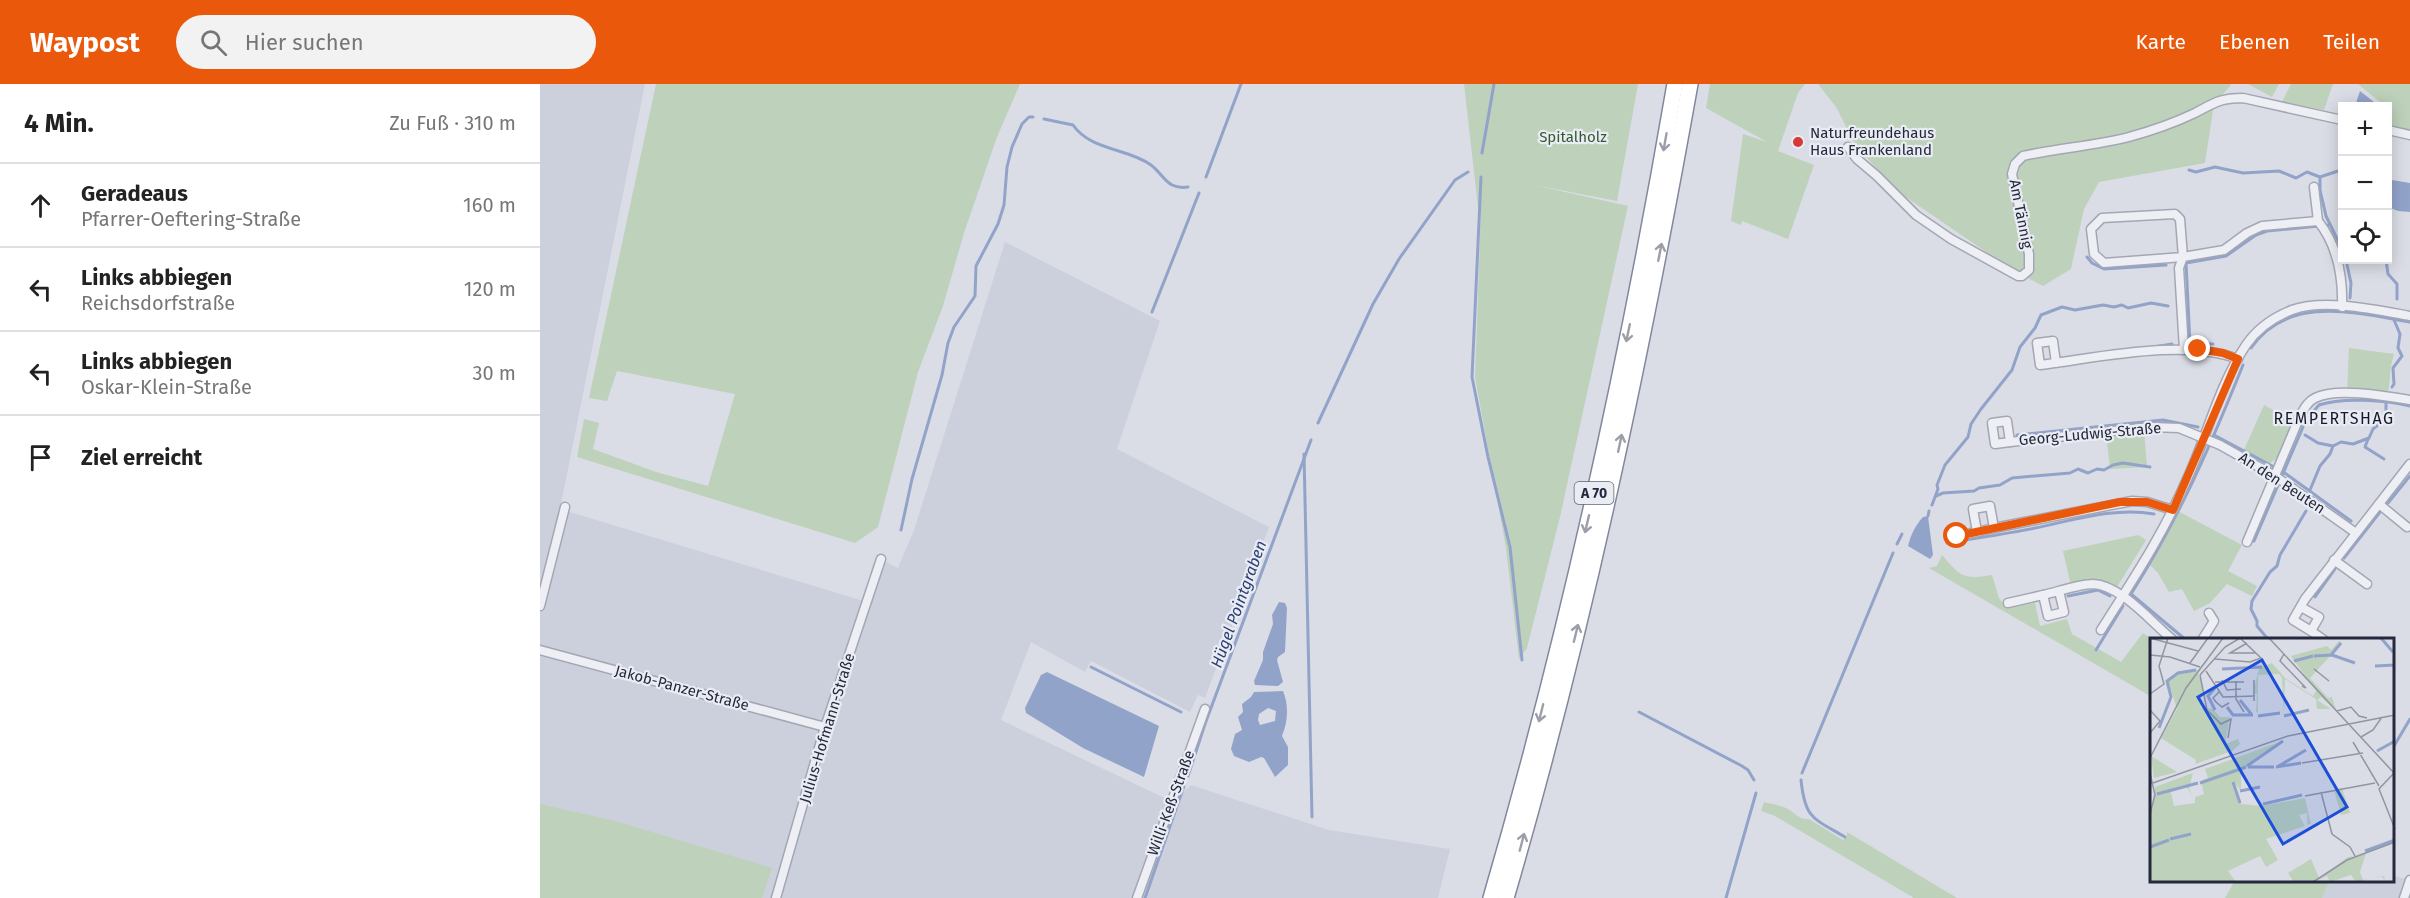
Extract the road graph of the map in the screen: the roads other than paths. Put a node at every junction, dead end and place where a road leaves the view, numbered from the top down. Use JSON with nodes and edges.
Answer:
{"nodes":[{"id":1,"x":1676,"y":84,"type":"edge"},
{"id":2,"x":1690,"y":84,"type":"edge"},
{"id":3,"x":2338,"y":119,"type":"edge"},
{"id":4,"x":2392,"y":131,"type":"edge"},
{"id":5,"x":2410,"y":135,"type":"edge"},
{"id":6,"x":1848,"y":147,"type":"dead end"},
{"id":7,"x":2314,"y":187,"type":"dead end"},
{"id":8,"x":2318,"y":221,"type":"junction"},
{"id":9,"x":2183,"y":257,"type":"junction"},
{"id":10,"x":2342,"y":307,"type":"junction"},
{"id":11,"x":2410,"y":316,"type":"edge"},
{"id":12,"x":2184,"y":349,"type":"junction"},
{"id":13,"x":2238,"y":359,"type":"junction"},
{"id":14,"x":2056,"y":363,"type":"dead end"},
{"id":15,"x":2410,"y":400,"type":"edge"},
{"id":16,"x":2204,"y":439,"type":"junction"},
{"id":17,"x":2010,"y":442,"type":"dead end"},
{"id":18,"x":2410,"y":464,"type":"edge"},
{"id":19,"x":2275,"y":476,"type":"junction"},
{"id":20,"x":2379,"y":504,"type":"junction"},
{"id":21,"x":565,"y":507,"type":"dead end"},
{"id":22,"x":2173,"y":510,"type":"junction"},
{"id":23,"x":2407,"y":527,"type":"dead end"},
{"id":24,"x":1994,"y":528,"type":"junction"},
{"id":25,"x":1977,"y":532,"type":"junction"},
{"id":26,"x":2356,"y":533,"type":"junction"},
{"id":27,"x":1957,"y":536,"type":"dead end"},
{"id":28,"x":2247,"y":542,"type":"dead end"},
{"id":29,"x":881,"y":559,"type":"dead end"},
{"id":30,"x":2334,"y":560,"type":"junction"},
{"id":31,"x":2367,"y":584,"type":"dead end"},
{"id":32,"x":2059,"y":591,"type":"junction"},
{"id":33,"x":2043,"y":595,"type":"junction"},
{"id":34,"x":2123,"y":595,"type":"junction"},
{"id":35,"x":2008,"y":603,"type":"dead end"},
{"id":36,"x":540,"y":606,"type":"edge"},
{"id":37,"x":2301,"y":607,"type":"junction"},
{"id":38,"x":2209,"y":613,"type":"dead end"},
{"id":39,"x":2101,"y":630,"type":"dead end"},
{"id":40,"x":2311,"y":631,"type":"junction"},
{"id":41,"x":2171,"y":638,"type":"edge"},
{"id":42,"x":2203,"y":638,"type":"edge"},
{"id":43,"x":2321,"y":638,"type":"edge"},
{"id":44,"x":540,"y":650,"type":"edge"},
{"id":45,"x":1205,"y":709,"type":"dead end"},
{"id":46,"x":825,"y":727,"type":"junction"},
{"id":47,"x":2410,"y":880,"type":"edge"},
{"id":48,"x":776,"y":898,"type":"edge"},
{"id":49,"x":1137,"y":898,"type":"edge"},
{"id":50,"x":1491,"y":898,"type":"edge"},
{"id":51,"x":1506,"y":898,"type":"edge"},
{"id":52,"x":2404,"y":898,"type":"edge"}],
"edges":[{"from":1,"to":50,"type":"highway","number":"A 70","one_way":true},
{"from":51,"to":2,"type":"highway","number":"A 70","one_way":true},
{"from":3,"to":6,"type":"street","name":"Am Tännig"},
{"from":4,"to":5,"type":"street"},
{"from":7,"to":8,"type":"street"},
{"from":8,"to":9,"type":"street"},
{"from":8,"to":10,"type":"street"},
{"from":9,"to":9,"type":"street"},
{"from":9,"to":12,"type":"street"},
{"from":10,"to":11,"type":"street"},
{"from":10,"to":13,"type":"street"},
{"from":12,"to":13,"type":"street"},
{"from":12,"to":14,"type":"street"},
{"from":13,"to":16,"type":"street"},
{"from":15,"to":19,"type":"street"},
{"from":16,"to":17,"type":"street","name":"Georg-Ludwig-Straße"},
{"from":16,"to":19,"type":"street","name":"An den Beuten"},
{"from":16,"to":22,"type":"street"},
{"from":18,"to":20,"type":"street"},
{"from":19,"to":26,"type":"street","name":"An den Beuten"},
{"from":19,"to":28,"type":"street"},
{"from":20,"to":23,"type":"street"},
{"from":20,"to":26,"type":"street"},
{"from":21,"to":36,"type":"street"},
{"from":22,"to":24,"type":"street"},
{"from":22,"to":34,"type":"street"},
{"from":24,"to":25,"type":"street"},
{"from":24,"to":25,"type":"street"},
{"from":25,"to":27,"type":"street"},
{"from":26,"to":30,"type":"street"},
{"from":29,"to":46,"type":"street","name":"Julius-Hofmann-Straße"},
{"from":30,"to":31,"type":"street"},
{"from":30,"to":37,"type":"street"},
{"from":32,"to":33,"type":"street"},
{"from":32,"to":33,"type":"street"},
{"from":32,"to":34,"type":"street"},
{"from":33,"to":35,"type":"street"},
{"from":34,"to":39,"type":"street"},
{"from":34,"to":41,"type":"street"},
{"from":37,"to":40,"type":"street"},
{"from":37,"to":40,"type":"street"},
{"from":38,"to":42,"type":"street"},
{"from":40,"to":43,"type":"street"},
{"from":44,"to":46,"type":"street","name":"Jakob-Panzer-Straße"},
{"from":45,"to":49,"type":"street","name":"Willi-Keß-Straße"},
{"from":46,"to":48,"type":"street","name":"Julius-Hofmann-Straße"},
{"from":47,"to":52,"type":"street"}]}
